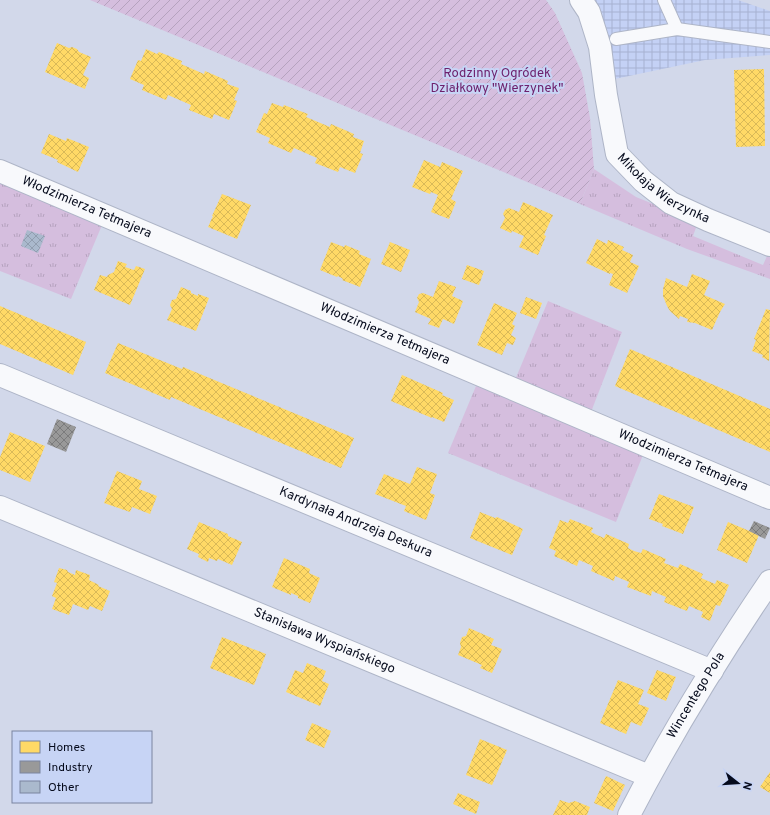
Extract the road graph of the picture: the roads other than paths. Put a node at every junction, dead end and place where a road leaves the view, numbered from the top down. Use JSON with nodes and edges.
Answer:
{"nodes":[{"id":1,"x":581,"y":0,"type":"edge"},
{"id":2,"x":664,"y":0,"type":"edge"},
{"id":3,"x":676,"y":29,"type":"junction"},
{"id":4,"x":616,"y":39,"type":"dead end"},
{"id":5,"x":770,"y":42,"type":"edge"},
{"id":6,"x":0,"y":171,"type":"edge"},
{"id":7,"x":770,"y":245,"type":"edge"},
{"id":8,"x":0,"y":375,"type":"edge"},
{"id":9,"x":770,"y":498,"type":"edge"},
{"id":10,"x":0,"y":507,"type":"edge"},
{"id":11,"x":770,"y":580,"type":"edge"},
{"id":12,"x":712,"y":671,"type":"junction"},
{"id":13,"x":649,"y":776,"type":"junction"},
{"id":14,"x":629,"y":815,"type":"edge"}],
"edges":[{"from":1,"to":7,"type":"street","name":"Mikołaja Wierzynka"},
{"from":2,"to":3,"type":"lane"},
{"from":3,"to":4,"type":"lane"},
{"from":3,"to":5,"type":"lane"},
{"from":6,"to":9,"type":"street","name":"Włodzimierza Tetmajera"},
{"from":8,"to":12,"type":"street","name":"Kardynała Andrzeja Deskura"},
{"from":10,"to":13,"type":"street","name":"Stanisława Wyspiańskiego"},
{"from":11,"to":12,"type":"street","name":"Wincentego Pola"},
{"from":12,"to":13,"type":"street","name":"Wincentego Pola"},
{"from":13,"to":14,"type":"street","name":"Wincentego Pola"}]}
